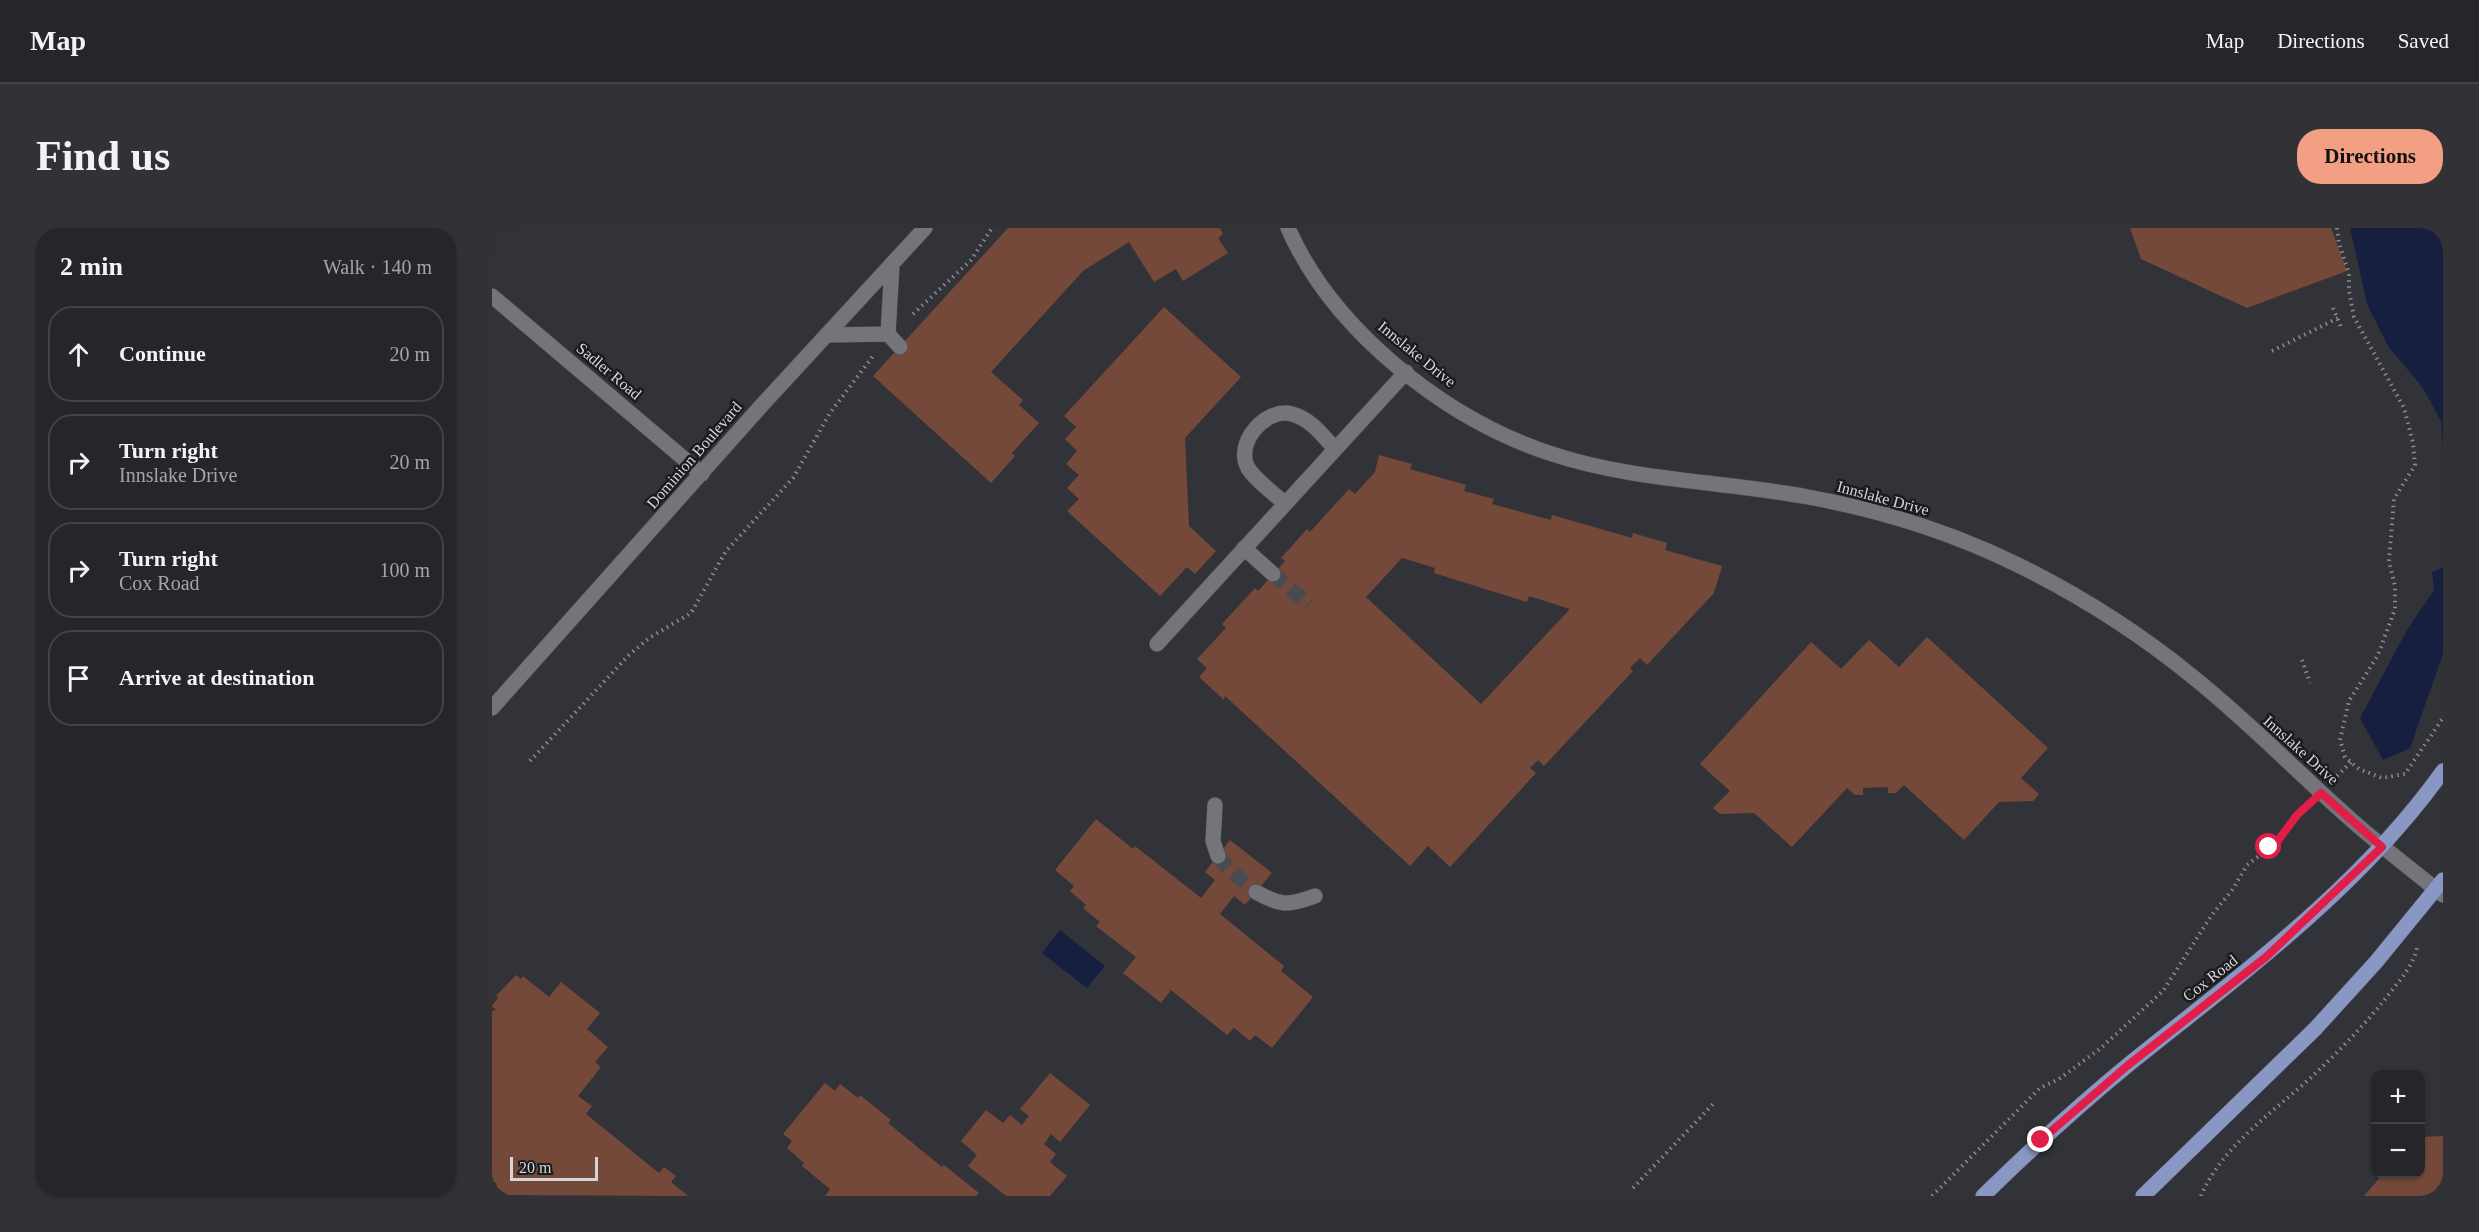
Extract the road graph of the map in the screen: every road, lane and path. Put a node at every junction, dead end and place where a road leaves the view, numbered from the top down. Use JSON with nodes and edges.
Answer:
{"nodes":[{"id":1,"x":925,"y":228,"type":"edge"},
{"id":2,"x":992,"y":228,"type":"edge"},
{"id":3,"x":1288,"y":228,"type":"edge"},
{"id":4,"x":2337,"y":228,"type":"edge"},
{"id":5,"x":892,"y":265,"type":"junction"},
{"id":6,"x":492,"y":296,"type":"edge"},
{"id":7,"x":2333,"y":308,"type":"dead end"},
{"id":8,"x":2338,"y":318,"type":"junction"},
{"id":9,"x":2341,"y":327,"type":"dead end"},
{"id":10,"x":828,"y":335,"type":"junction"},
{"id":11,"x":893,"y":339,"type":"junction"},
{"id":12,"x":2272,"y":351,"type":"dead end"},
{"id":13,"x":1406,"y":372,"type":"junction"},
{"id":14,"x":1335,"y":449,"type":"junction"},
{"id":15,"x":702,"y":474,"type":"junction"},
{"id":16,"x":1285,"y":504,"type":"junction"},
{"id":17,"x":1244,"y":549,"type":"junction"},
{"id":18,"x":1273,"y":574,"type":"tunnel mouth"},
{"id":19,"x":1157,"y":644,"type":"dead end"},
{"id":20,"x":2302,"y":660,"type":"dead end"},
{"id":21,"x":2310,"y":683,"type":"dead end"},
{"id":22,"x":492,"y":708,"type":"edge"},
{"id":23,"x":2443,"y":718,"type":"edge"},
{"id":24,"x":530,"y":761,"type":"dead end"},
{"id":25,"x":2350,"y":762,"type":"junction"},
{"id":26,"x":2443,"y":771,"type":"edge"},
{"id":27,"x":2321,"y":793,"type":"junction"},
{"id":28,"x":1215,"y":804,"type":"dead end"},
{"id":29,"x":2382,"y":847,"type":"junction"},
{"id":30,"x":1218,"y":856,"type":"tunnel mouth"},
{"id":31,"x":2441,"y":888,"type":"edge"},
{"id":32,"x":1256,"y":892,"type":"tunnel mouth"},
{"id":33,"x":1315,"y":896,"type":"dead end"},
{"id":34,"x":2414,"y":916,"type":"junction"},
{"id":35,"x":1715,"y":1102,"type":"dead end"},
{"id":36,"x":1633,"y":1188,"type":"dead end"},
{"id":37,"x":1932,"y":1196,"type":"edge"},
{"id":38,"x":1983,"y":1196,"type":"edge"},
{"id":39,"x":2143,"y":1196,"type":"edge"},
{"id":40,"x":2201,"y":1196,"type":"edge"}],
"edges":[{"from":1,"to":5,"type":"street","name":"Dominion Boulevard"},
{"from":2,"to":11,"type":"path"},
{"from":3,"to":13,"type":"street","name":"Innslake Drive"},
{"from":4,"to":25,"type":"path"},
{"from":5,"to":10,"type":"street","name":"Dominion Boulevard"},
{"from":5,"to":11,"type":"street"},
{"from":6,"to":15,"type":"street","name":"Sadler Road"},
{"from":7,"to":8,"type":"path"},
{"from":8,"to":9,"type":"path"},
{"from":8,"to":12,"type":"path"},
{"from":10,"to":11,"type":"street"},
{"from":10,"to":15,"type":"street","name":"Dominion Boulevard"},
{"from":11,"to":24,"type":"path"},
{"from":13,"to":14,"type":"street"},
{"from":13,"to":27,"type":"street","name":"Innslake Drive"},
{"from":14,"to":16,"type":"street"},
{"from":14,"to":16,"type":"street"},
{"from":15,"to":22,"type":"street","name":"Dominion Boulevard"},
{"from":16,"to":17,"type":"street"},
{"from":17,"to":18,"type":"street"},
{"from":17,"to":19,"type":"street"},
{"from":20,"to":21,"type":"path"},
{"from":23,"to":25,"type":"path"},
{"from":25,"to":27,"type":"path"},
{"from":26,"to":29,"type":"main road","name":"Cox Road"},
{"from":27,"to":29,"type":"street","name":"Innslake Drive"},
{"from":27,"to":37,"type":"path"},
{"from":28,"to":30,"type":"street"},
{"from":29,"to":31,"type":"street","name":"Innslake Drive"},
{"from":29,"to":38,"type":"main road","name":"Cox Road"},
{"from":31,"to":34,"type":"main road"},
{"from":32,"to":33,"type":"street"},
{"from":34,"to":39,"type":"main road"},
{"from":34,"to":40,"type":"path"},
{"from":35,"to":36,"type":"path"}]}
